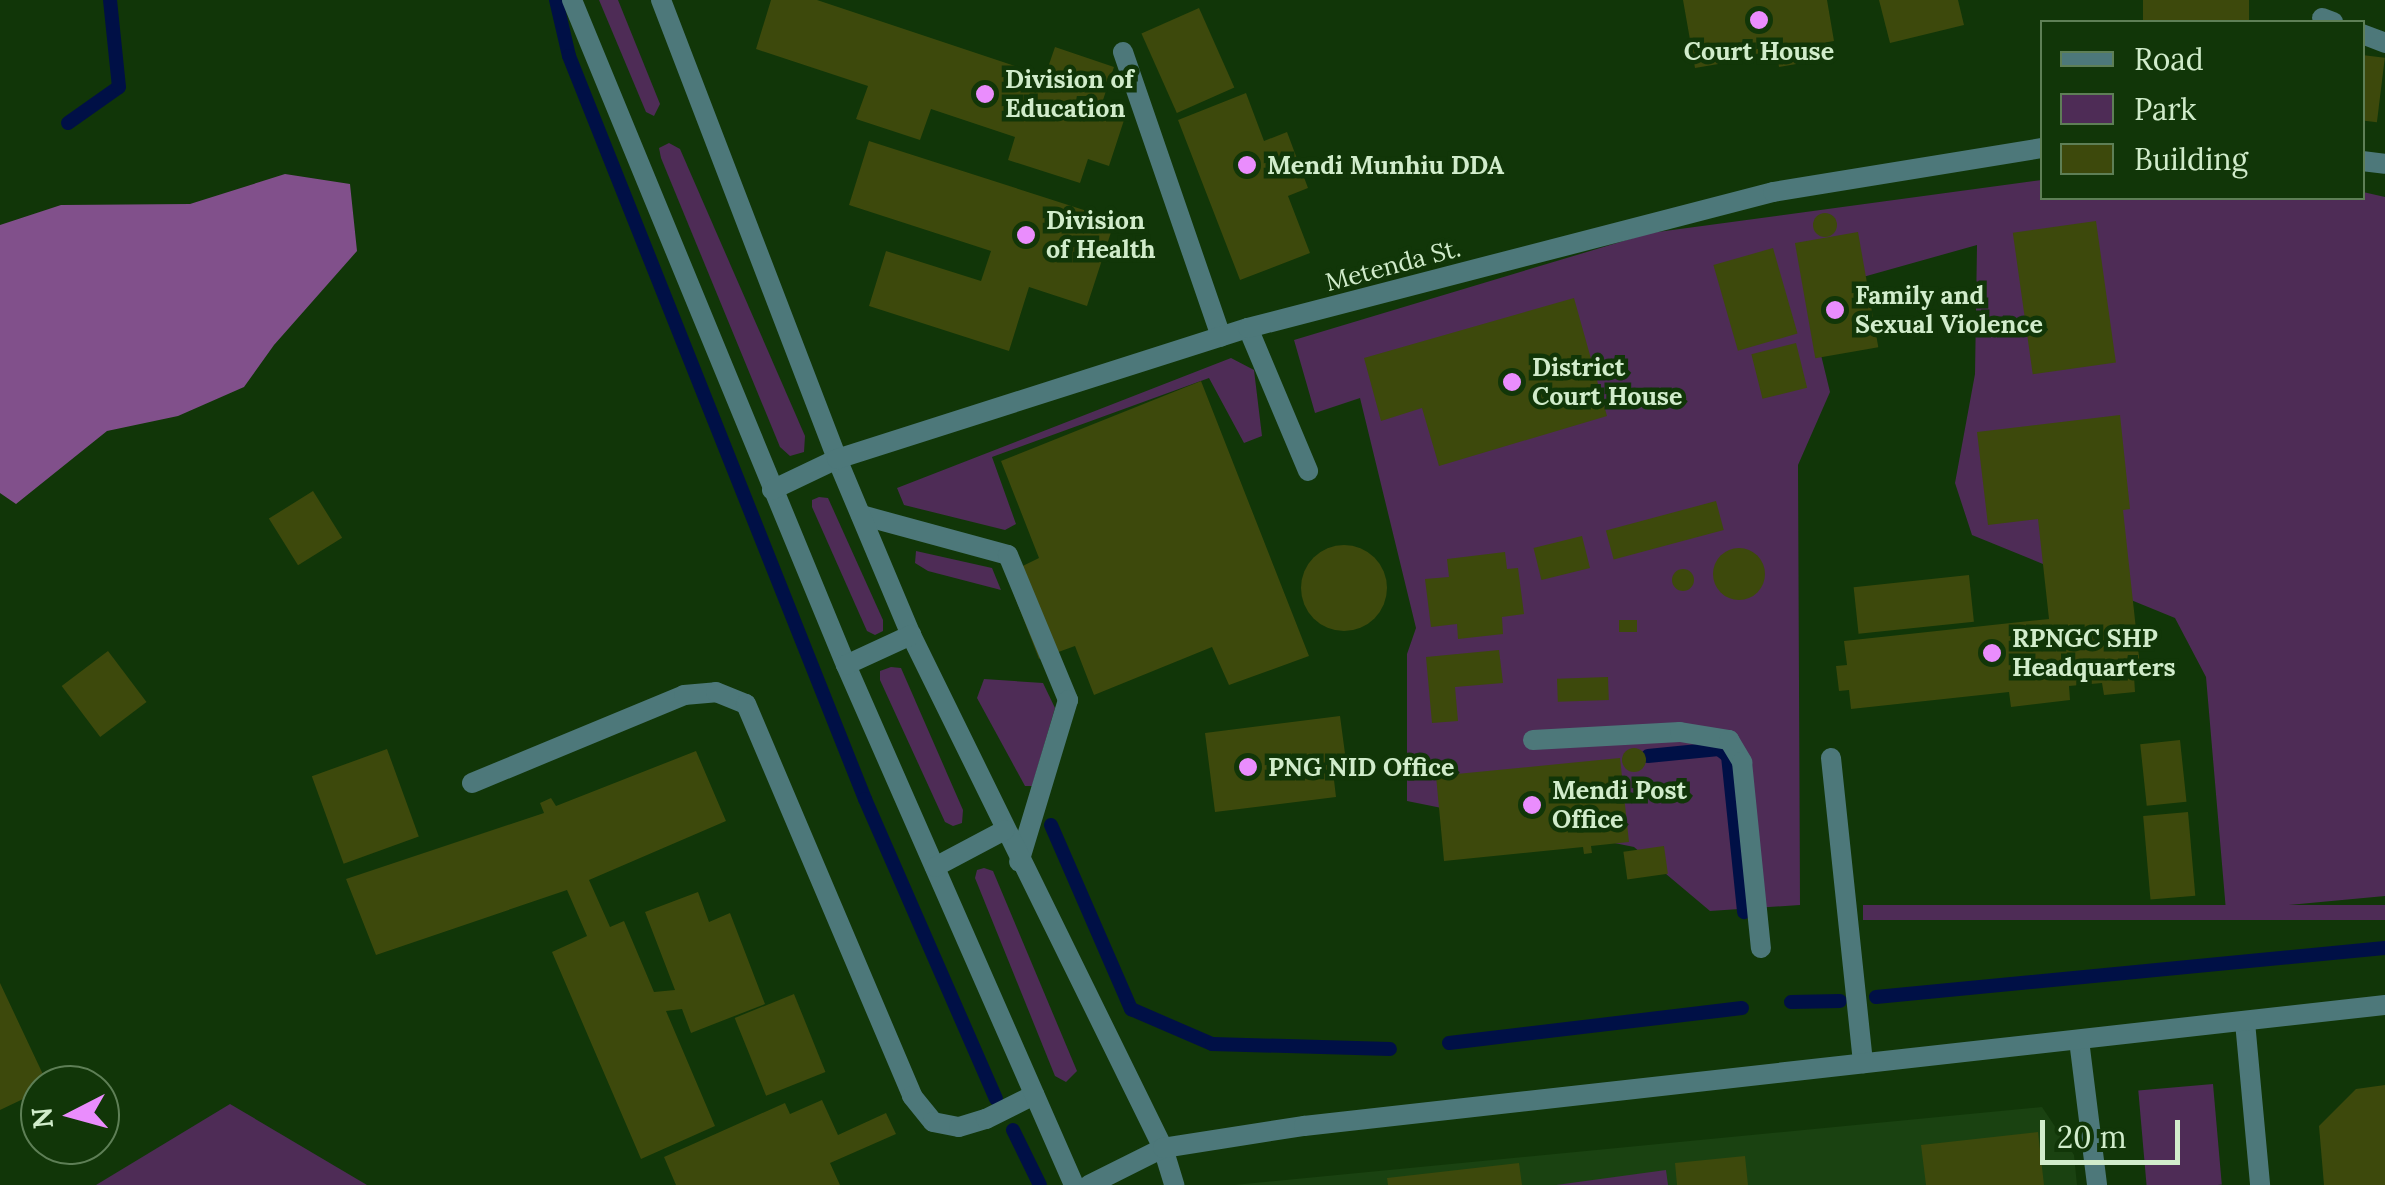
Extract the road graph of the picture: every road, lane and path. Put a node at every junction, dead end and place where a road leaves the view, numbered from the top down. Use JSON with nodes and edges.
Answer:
{"nodes":[{"id":1,"x":572,"y":0,"type":"edge"},
{"id":2,"x":661,"y":0,"type":"edge"},
{"id":3,"x":1122,"y":52,"type":"dead end"},
{"id":4,"x":2040,"y":148,"type":"edge"},
{"id":5,"x":1248,"y":328,"type":"junction"},
{"id":6,"x":1222,"y":337,"type":"junction"},
{"id":7,"x":837,"y":459,"type":"junction"},
{"id":8,"x":1308,"y":471,"type":"dead end"},
{"id":9,"x":772,"y":490,"type":"junction"},
{"id":10,"x":861,"y":515,"type":"junction"},
{"id":11,"x":911,"y":635,"type":"junction"},
{"id":12,"x":846,"y":665,"type":"junction"},
{"id":13,"x":1533,"y":740,"type":"dead end"},
{"id":14,"x":1831,"y":758,"type":"dead end"},
{"id":15,"x":472,"y":783,"type":"dead end"},
{"id":16,"x":1004,"y":830,"type":"junction"},
{"id":17,"x":1019,"y":862,"type":"junction"},
{"id":18,"x":935,"y":867,"type":"junction"},
{"id":19,"x":1761,"y":948,"type":"dead end"},
{"id":20,"x":2385,"y":1005,"type":"edge"},
{"id":21,"x":2245,"y":1022,"type":"junction"},
{"id":22,"x":2079,"y":1040,"type":"junction"},
{"id":23,"x":1862,"y":1063,"type":"junction"},
{"id":24,"x":1034,"y":1094,"type":"junction"},
{"id":25,"x":1162,"y":1148,"type":"junction"},
{"id":26,"x":1074,"y":1185,"type":"edge"},
{"id":27,"x":1089,"y":1185,"type":"edge"},
{"id":28,"x":1174,"y":1185,"type":"edge"},
{"id":29,"x":2097,"y":1185,"type":"edge"},
{"id":30,"x":2260,"y":1185,"type":"edge"}],
"edges":[{"from":1,"to":9,"type":"street"},
{"from":2,"to":7,"type":"street"},
{"from":3,"to":6,"type":"street"},
{"from":4,"to":5,"type":"street","name":"Metenda St."},
{"from":5,"to":6,"type":"street","name":"Metenda St."},
{"from":5,"to":8,"type":"street"},
{"from":6,"to":7,"type":"street","name":"Metenda St."},
{"from":7,"to":9,"type":"street","name":"Metenda St."},
{"from":7,"to":10,"type":"street"},
{"from":9,"to":12,"type":"street"},
{"from":10,"to":11,"type":"street"},
{"from":10,"to":17,"type":"street"},
{"from":11,"to":12,"type":"street"},
{"from":11,"to":16,"type":"street"},
{"from":12,"to":18,"type":"street"},
{"from":13,"to":19,"type":"street"},
{"from":14,"to":23,"type":"street"},
{"from":15,"to":24,"type":"street"},
{"from":16,"to":17,"type":"street"},
{"from":16,"to":18,"type":"street"},
{"from":17,"to":25,"type":"street"},
{"from":18,"to":24,"type":"street"},
{"from":20,"to":21,"type":"street"},
{"from":21,"to":22,"type":"street"},
{"from":21,"to":30,"type":"street"},
{"from":22,"to":23,"type":"street"},
{"from":22,"to":29,"type":"street"},
{"from":23,"to":25,"type":"street"},
{"from":24,"to":26,"type":"street"},
{"from":25,"to":27,"type":"street"},
{"from":25,"to":28,"type":"street"}]}
